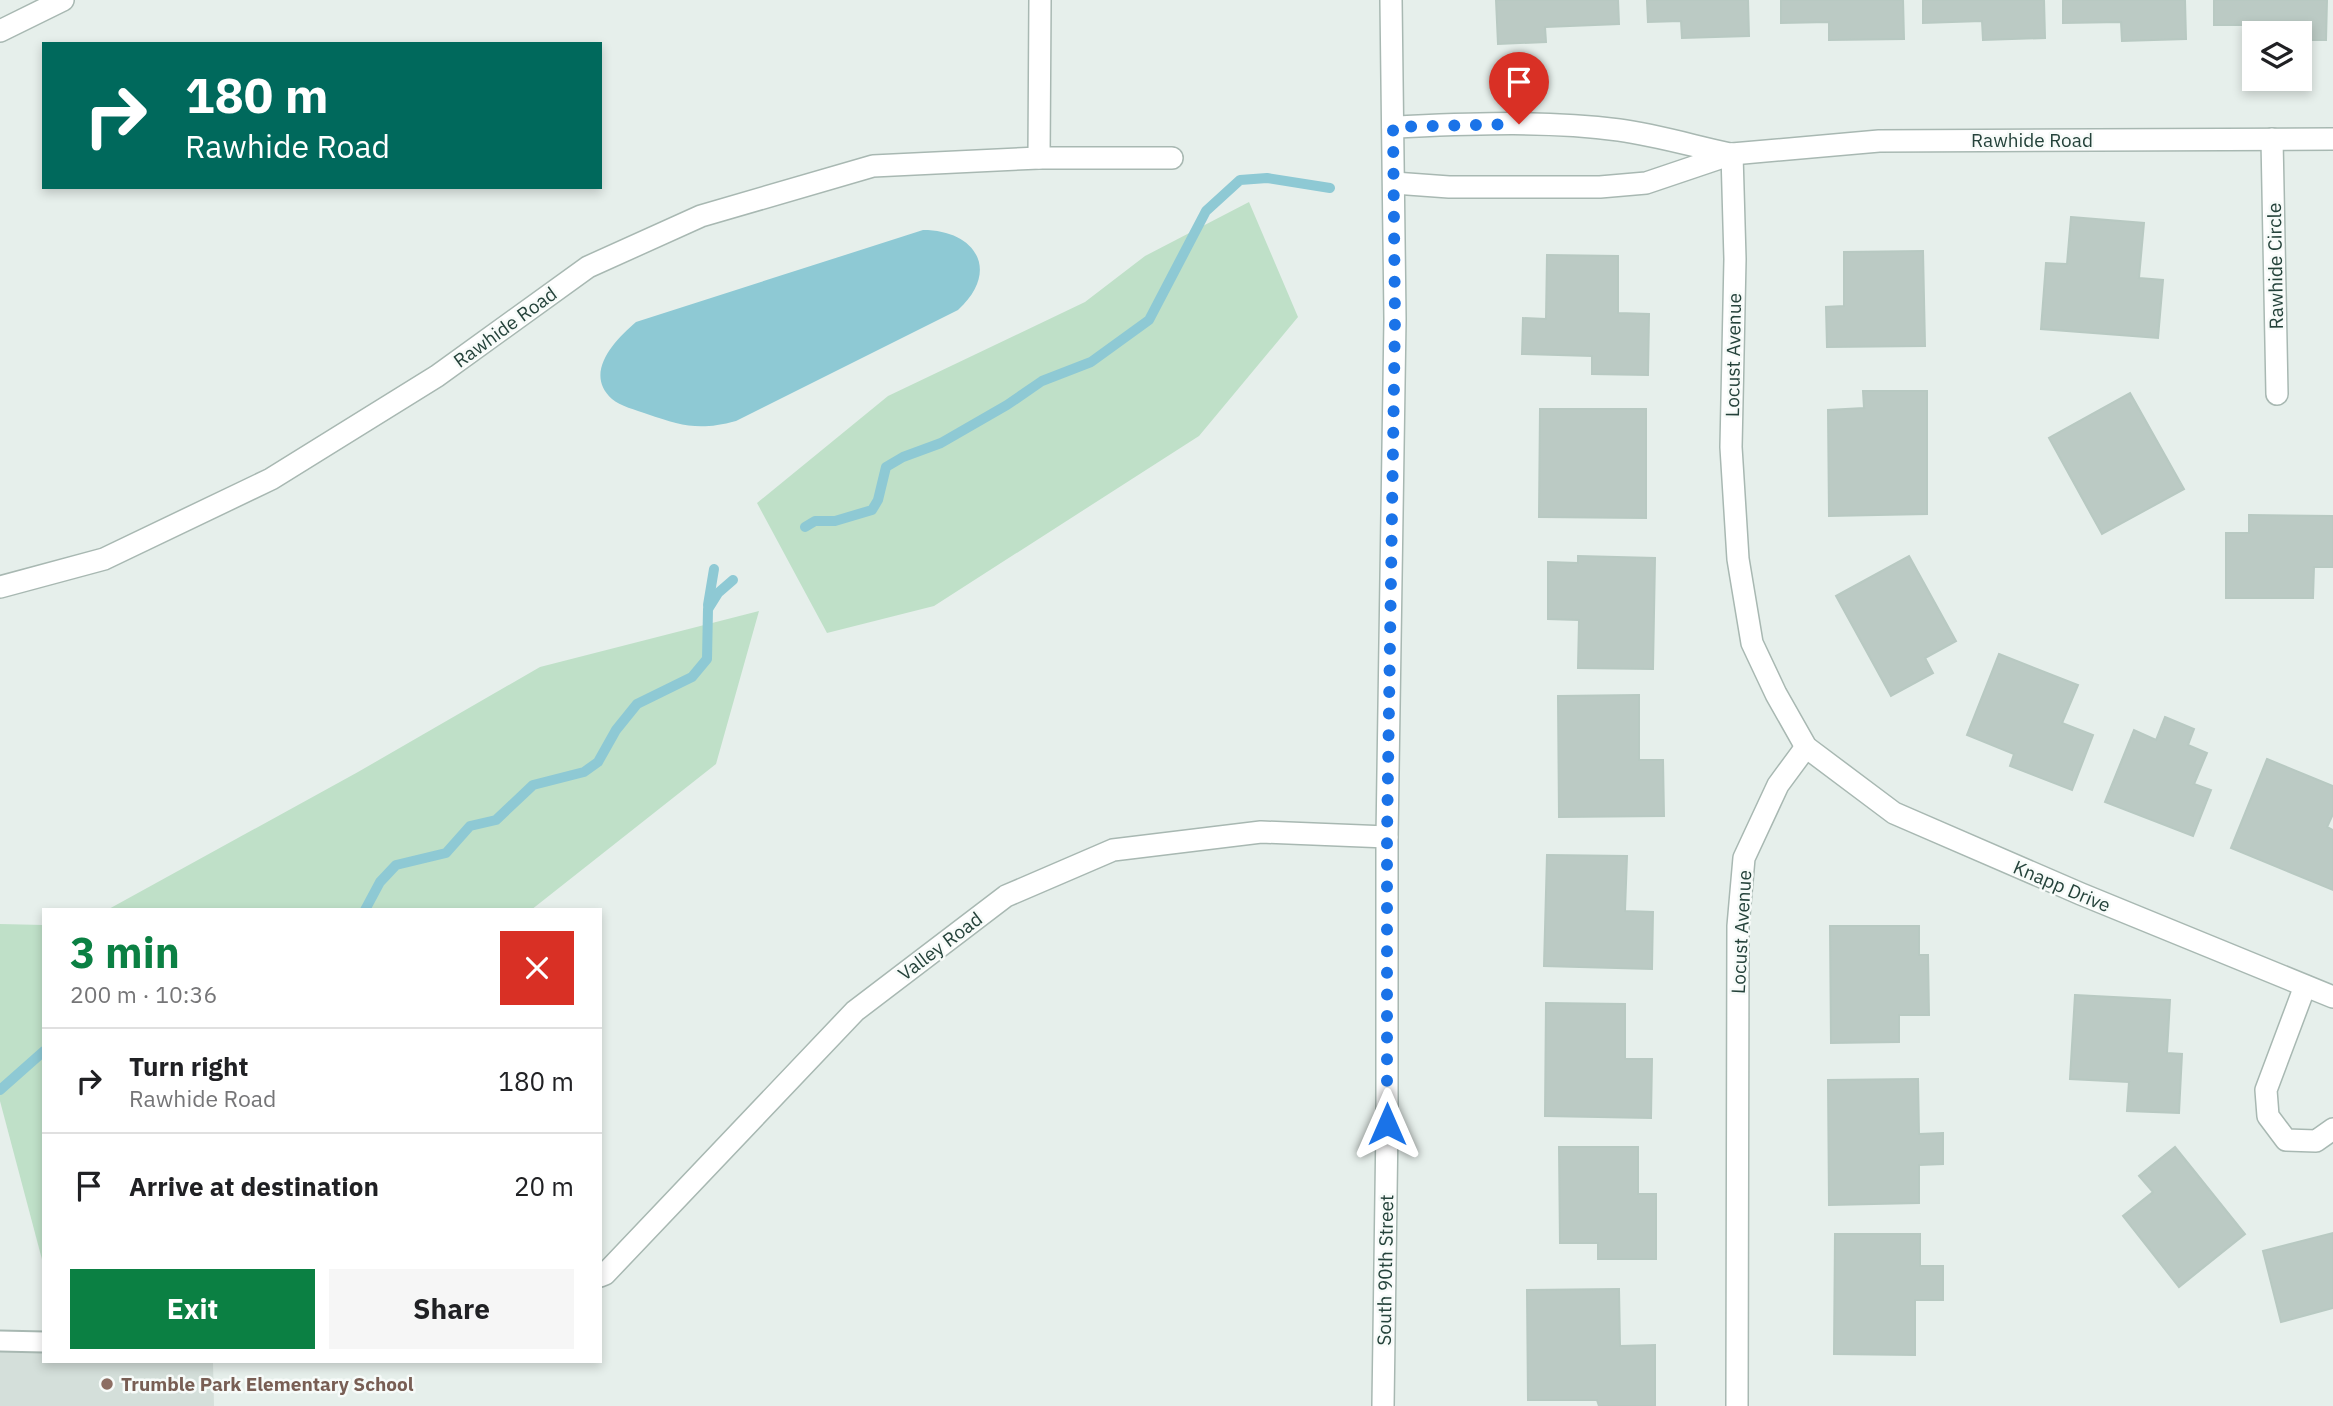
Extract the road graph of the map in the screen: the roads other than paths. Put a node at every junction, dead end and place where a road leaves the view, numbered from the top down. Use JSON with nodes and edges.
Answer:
{"nodes":[{"id":1,"x":63,"y":0,"type":"edge"},
{"id":2,"x":1040,"y":0,"type":"edge"},
{"id":3,"x":1391,"y":0,"type":"edge"},
{"id":4,"x":0,"y":31,"type":"edge"},
{"id":5,"x":1393,"y":127,"type":"junction"},
{"id":6,"x":2272,"y":139,"type":"junction"},
{"id":7,"x":2333,"y":139,"type":"edge"},
{"id":8,"x":1732,"y":154,"type":"junction"},
{"id":9,"x":1039,"y":158,"type":"junction"},
{"id":10,"x":1172,"y":158,"type":"dead end"},
{"id":11,"x":1394,"y":183,"type":"junction"},
{"id":12,"x":2277,"y":394,"type":"dead end"},
{"id":13,"x":0,"y":587,"type":"edge"},
{"id":14,"x":1806,"y":747,"type":"junction"},
{"id":15,"x":1387,"y":837,"type":"junction"},
{"id":16,"x":2305,"y":986,"type":"junction"},
{"id":17,"x":2333,"y":996,"type":"edge"},
{"id":18,"x":2333,"y":1129,"type":"edge"},
{"id":19,"x":602,"y":1274,"type":"edge"},
{"id":20,"x":0,"y":1341,"type":"edge"},
{"id":21,"x":42,"y":1342,"type":"edge"},
{"id":22,"x":1383,"y":1406,"type":"edge"},
{"id":23,"x":1737,"y":1406,"type":"edge"}],
"edges":[{"from":1,"to":4,"type":"street"},
{"from":2,"to":9,"type":"street"},
{"from":3,"to":5,"type":"street","name":"South 90th Street"},
{"from":5,"to":8,"type":"street","name":"Rawhide Road"},
{"from":5,"to":11,"type":"street","name":"South 90th Street"},
{"from":6,"to":7,"type":"street","name":"Rawhide Road"},
{"from":6,"to":8,"type":"street","name":"Rawhide Road"},
{"from":6,"to":12,"type":"street","name":"Rawhide Circle"},
{"from":8,"to":11,"type":"street","name":"Rawhide Road"},
{"from":8,"to":14,"type":"street","name":"Locust Avenue"},
{"from":9,"to":10,"type":"street","name":"Rawhide Road"},
{"from":9,"to":13,"type":"street","name":"Rawhide Road"},
{"from":11,"to":15,"type":"street","name":"South 90th Street"},
{"from":14,"to":16,"type":"street","name":"Knapp Drive"},
{"from":14,"to":23,"type":"street","name":"Locust Avenue"},
{"from":15,"to":19,"type":"street","name":"Valley Road"},
{"from":15,"to":22,"type":"street","name":"South 90th Street"},
{"from":16,"to":17,"type":"street","name":"Knapp Drive"},
{"from":16,"to":18,"type":"street"},
{"from":20,"to":21,"type":"lane"}]}
